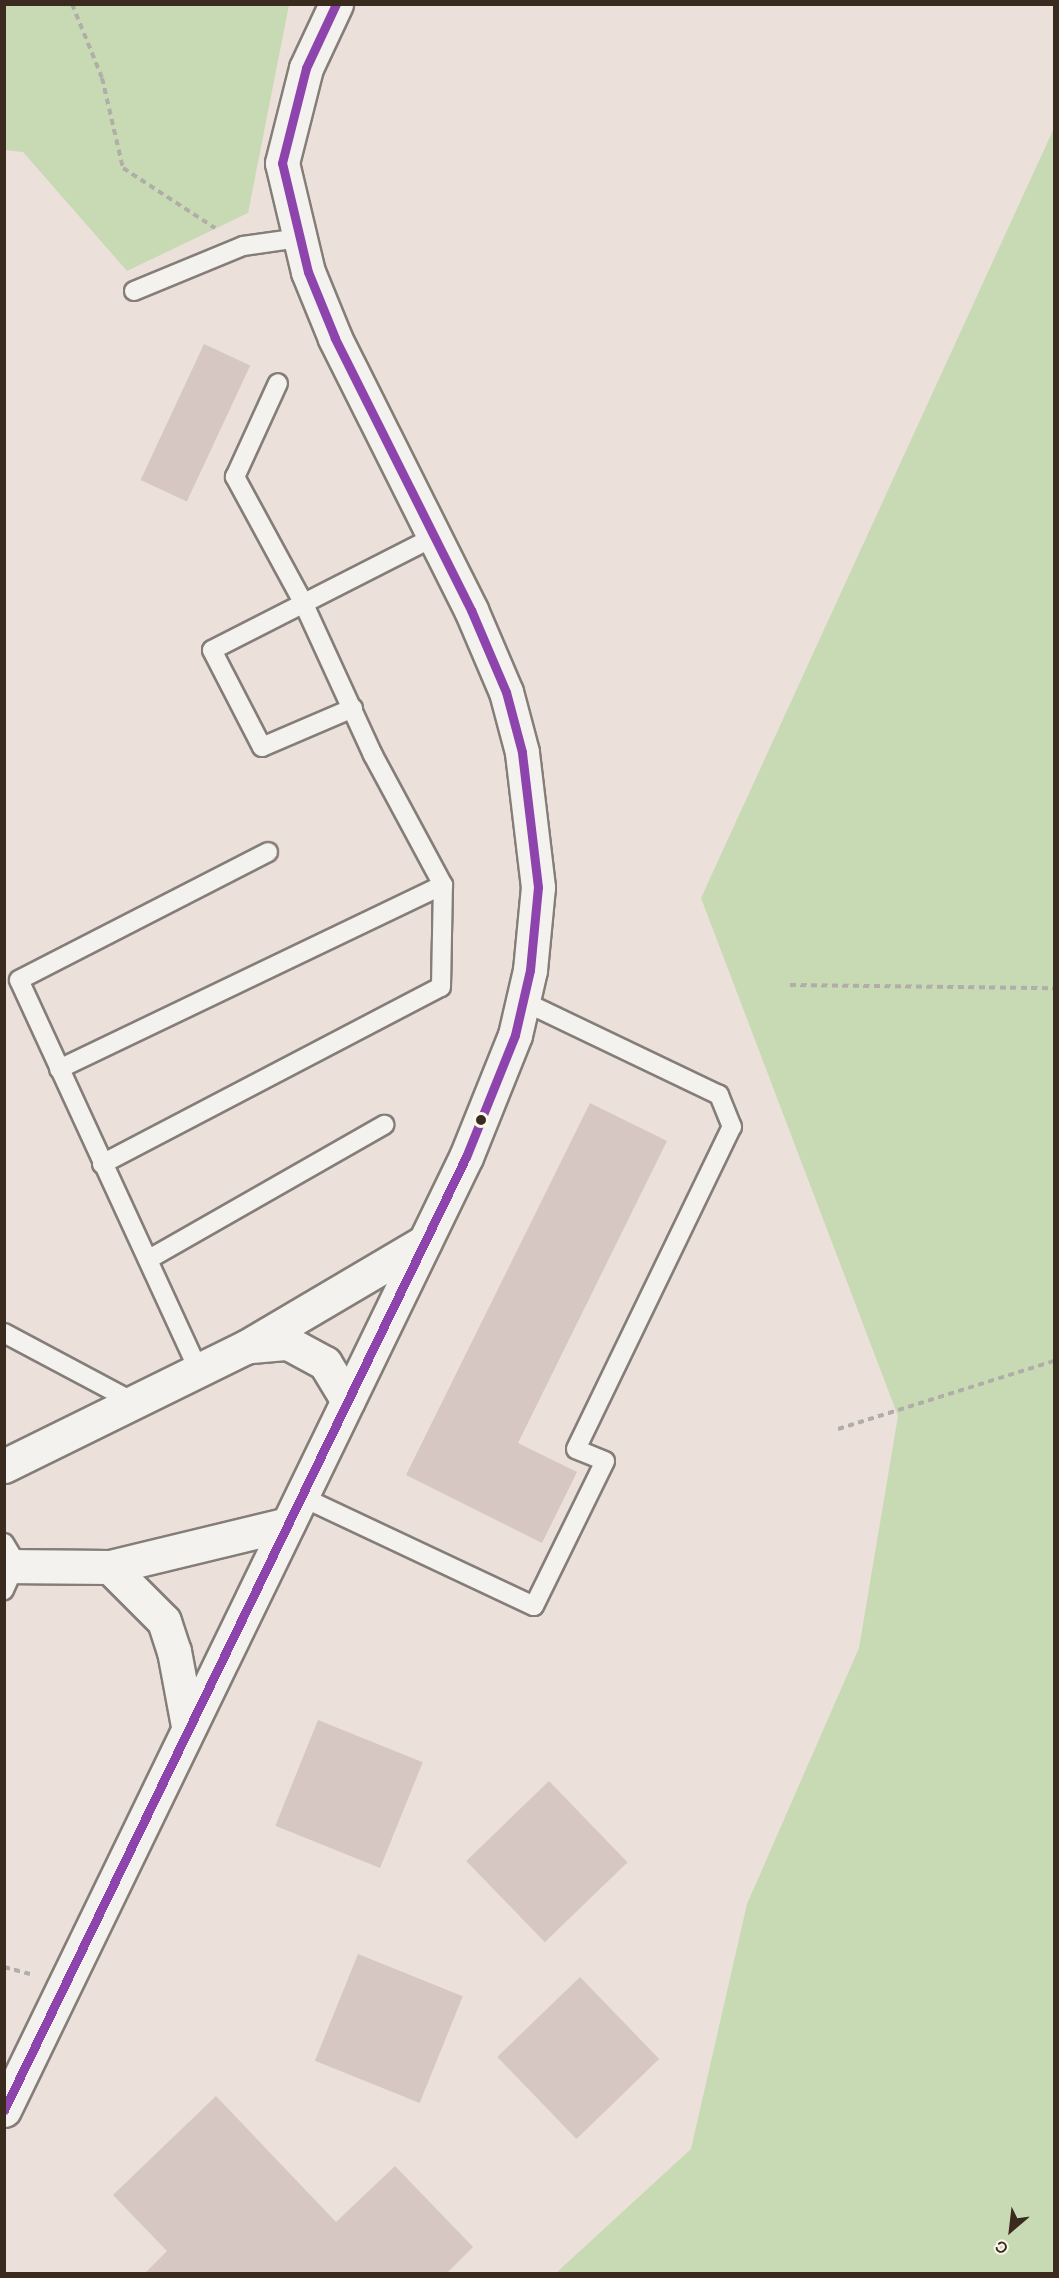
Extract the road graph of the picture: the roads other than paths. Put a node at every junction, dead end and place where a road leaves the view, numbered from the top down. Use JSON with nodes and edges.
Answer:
{"nodes":[{"id":1,"x":336,"y":4,"type":"edge"},
{"id":2,"x":300,"y":238,"type":"junction"},
{"id":3,"x":134,"y":291,"type":"dead end"},
{"id":4,"x":278,"y":383,"type":"dead end"},
{"id":5,"x":434,"y":537,"type":"junction"},
{"id":6,"x":304,"y":604,"type":"junction"},
{"id":7,"x":353,"y":708,"type":"junction"},
{"id":8,"x":268,"y":852,"type":"dead end"},
{"id":9,"x":443,"y":885,"type":"junction"},
{"id":10,"x":523,"y":1001,"type":"junction"},
{"id":11,"x":59,"y":1069,"type":"junction"},
{"id":12,"x":384,"y":1125,"type":"dead end"},
{"id":13,"x":102,"y":1164,"type":"junction"},
{"id":14,"x":424,"y":1242,"type":"junction"},
{"id":15,"x":149,"y":1259,"type":"junction"},
{"id":16,"x":4,"y":1333,"type":"edge"},
{"id":17,"x":246,"y":1347,"type":"junction"},
{"id":18,"x":198,"y":1369,"type":"junction"},
{"id":19,"x":132,"y":1401,"type":"junction"},
{"id":20,"x":348,"y":1401,"type":"junction"},
{"id":21,"x":4,"y":1466,"type":"edge"},
{"id":22,"x":295,"y":1511,"type":"junction"},
{"id":23,"x":7,"y":1565,"type":"edge"},
{"id":24,"x":110,"y":1567,"type":"junction"},
{"id":25,"x":189,"y":1726,"type":"junction"},
{"id":26,"x":4,"y":2110,"type":"edge"}],
"edges":[{"from":1,"to":2,"type":"street"},
{"from":2,"to":3,"type":"lane"},
{"from":2,"to":5,"type":"street"},
{"from":4,"to":6,"type":"lane"},
{"from":5,"to":6,"type":"lane"},
{"from":5,"to":10,"type":"street"},
{"from":6,"to":7,"type":"lane"},
{"from":6,"to":7,"type":"lane"},
{"from":7,"to":9,"type":"lane"},
{"from":8,"to":11,"type":"lane"},
{"from":9,"to":11,"type":"lane"},
{"from":9,"to":13,"type":"lane"},
{"from":10,"to":14,"type":"street"},
{"from":10,"to":22,"type":"lane"},
{"from":11,"to":13,"type":"lane"},
{"from":12,"to":15,"type":"lane"},
{"from":13,"to":15,"type":"lane"},
{"from":14,"to":17,"type":"street"},
{"from":14,"to":20,"type":"street"},
{"from":15,"to":18,"type":"lane"},
{"from":16,"to":19,"type":"lane"},
{"from":17,"to":18,"type":"street"},
{"from":17,"to":20,"type":"street"},
{"from":18,"to":19,"type":"street"},
{"from":19,"to":21,"type":"street"},
{"from":20,"to":22,"type":"street"},
{"from":22,"to":24,"type":"street"},
{"from":22,"to":25,"type":"street"},
{"from":23,"to":24,"type":"street"},
{"from":24,"to":25,"type":"street"},
{"from":25,"to":26,"type":"street"}]}
